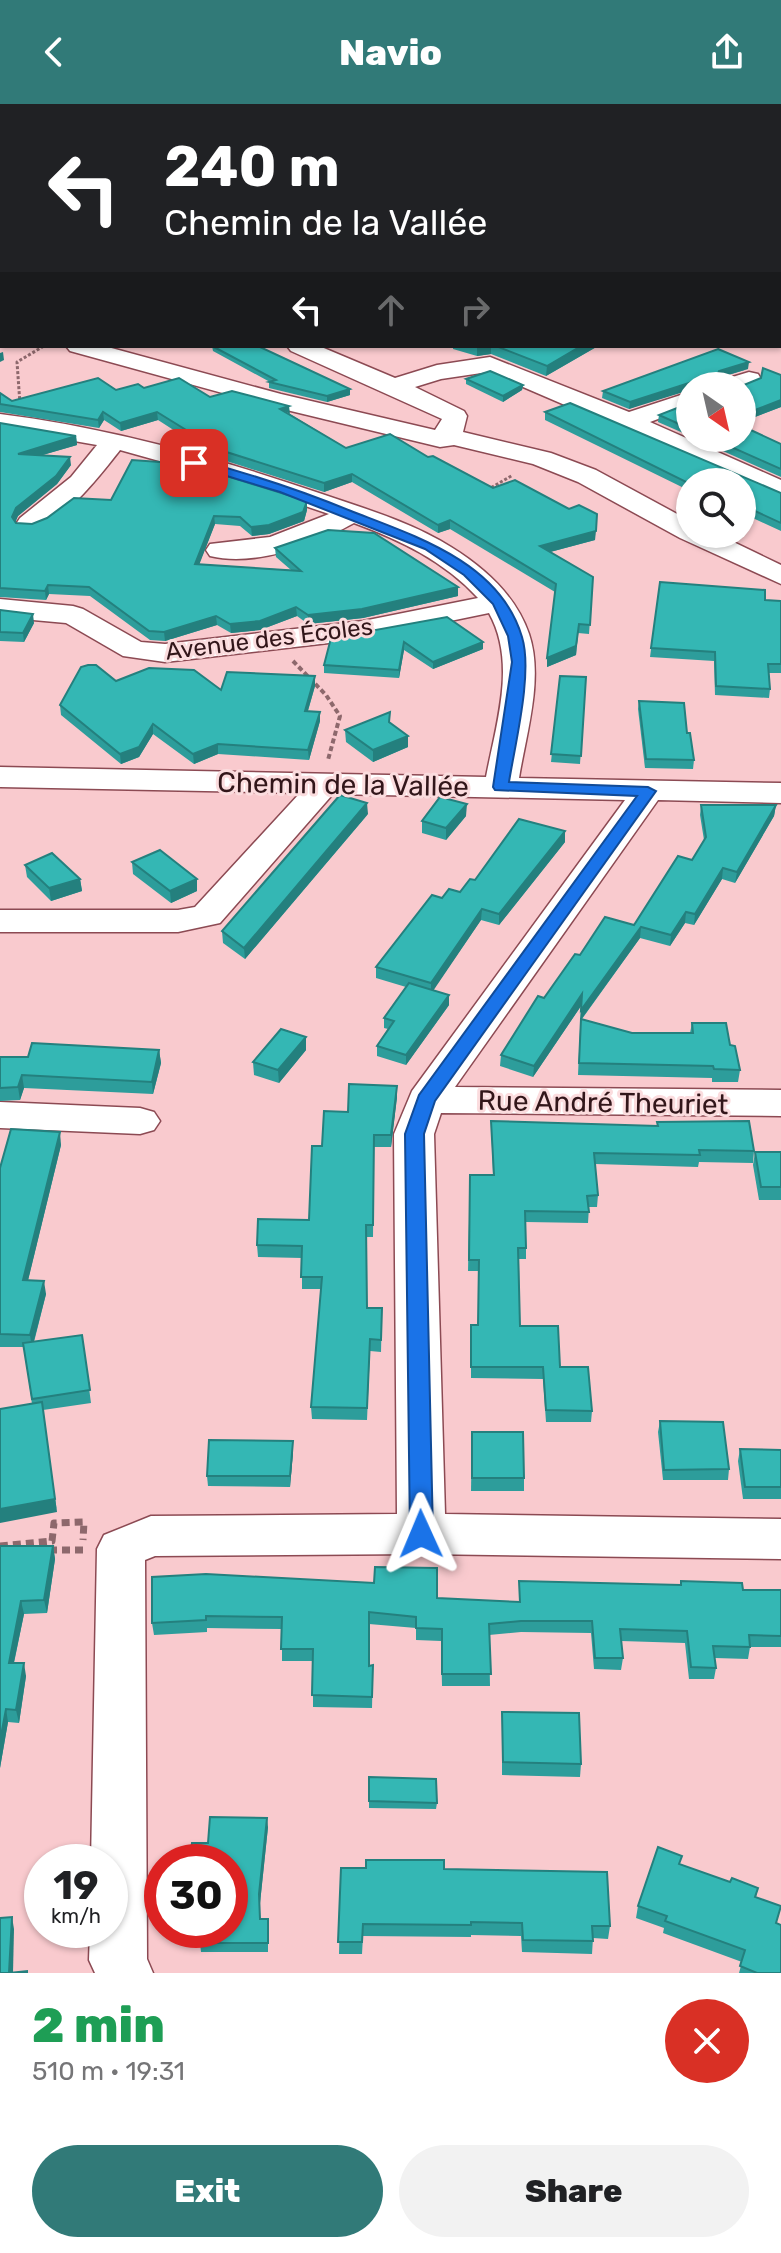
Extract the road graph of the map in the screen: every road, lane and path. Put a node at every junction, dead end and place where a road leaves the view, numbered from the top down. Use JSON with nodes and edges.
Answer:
{"nodes":[{"id":1,"x":41,"y":348,"type":"edge"},
{"id":2,"x":85,"y":348,"type":"edge"},
{"id":3,"x":304,"y":348,"type":"edge"},
{"id":4,"x":402,"y":390,"type":"junction"},
{"id":5,"x":676,"y":404,"type":"edge"},
{"id":6,"x":628,"y":421,"type":"junction"},
{"id":7,"x":6,"y":422,"type":"edge"},
{"id":8,"x":397,"y":429,"type":"junction"},
{"id":9,"x":440,"y":439,"type":"junction"},
{"id":10,"x":113,"y":442,"type":"junction"},
{"id":11,"x":529,"y":467,"type":"junction"},
{"id":12,"x":605,"y":488,"type":"junction"},
{"id":13,"x":781,"y":490,"type":"edge"},
{"id":14,"x":490,"y":500,"type":"edge"},
{"id":15,"x":351,"y":513,"type":"junction"},
{"id":16,"x":30,"y":524,"type":"edge"},
{"id":17,"x":676,"y":525,"type":"edge"},
{"id":18,"x":723,"y":548,"type":"edge"},
{"id":19,"x":220,"y":550,"type":"dead end"},
{"id":20,"x":781,"y":576,"type":"edge"},
{"id":21,"x":499,"y":602,"type":"junction"},
{"id":22,"x":0,"y":608,"type":"edge"},
{"id":23,"x":274,"y":642,"type":"junction"},
{"id":24,"x":0,"y":777,"type":"edge"},
{"id":25,"x":322,"y":784,"type":"junction"},
{"id":26,"x":501,"y":787,"type":"junction"},
{"id":27,"x":648,"y":791,"type":"junction"},
{"id":28,"x":781,"y":793,"type":"edge"},
{"id":29,"x":0,"y":921,"type":"edge"},
{"id":30,"x":426,"y":1100,"type":"junction"},
{"id":31,"x":781,"y":1103,"type":"edge"},
{"id":32,"x":0,"y":1115,"type":"edge"},
{"id":33,"x":140,"y":1121,"type":"dead end"},
{"id":34,"x":421,"y":1534,"type":"junction"},
{"id":35,"x":781,"y":1539,"type":"edge"},
{"id":36,"x":0,"y":1548,"type":"edge"},
{"id":37,"x":67,"y":1550,"type":"dead end"},
{"id":38,"x":102,"y":1550,"type":"junction"},
{"id":39,"x":124,"y":1973,"type":"edge"}],
"edges":[{"from":1,"to":7,"type":"path"},
{"from":2,"to":8,"type":"street"},
{"from":3,"to":4,"type":"street"},
{"from":4,"to":6,"type":"street"},
{"from":4,"to":8,"type":"street"},
{"from":4,"to":9,"type":"street"},
{"from":5,"to":6,"type":"street"},
{"from":6,"to":13,"type":"street"},
{"from":7,"to":10,"type":"street"},
{"from":8,"to":9,"type":"street"},
{"from":9,"to":11,"type":"street"},
{"from":9,"to":12,"type":"street"},
{"from":10,"to":15,"type":"street"},
{"from":10,"to":16,"type":"street"},
{"from":11,"to":12,"type":"street"},
{"from":11,"to":14,"type":"path"},
{"from":12,"to":17,"type":"street"},
{"from":15,"to":19,"type":"street"},
{"from":15,"to":21,"type":"street"},
{"from":18,"to":20,"type":"street"},
{"from":21,"to":23,"type":"street","name":"Avenue des Écoles"},
{"from":21,"to":26,"type":"street"},
{"from":22,"to":23,"type":"street","name":"Avenue des Écoles"},
{"from":23,"to":25,"type":"path"},
{"from":24,"to":25,"type":"street","name":"Chemin de la Vallée"},
{"from":25,"to":26,"type":"street","name":"Chemin de la Vallée"},
{"from":25,"to":29,"type":"street"},
{"from":26,"to":27,"type":"street","name":"Chemin de la Vallée"},
{"from":27,"to":28,"type":"street","name":"Chemin de la Vallée"},
{"from":27,"to":30,"type":"street"},
{"from":30,"to":31,"type":"street","name":"Rue André Theuriet"},
{"from":30,"to":34,"type":"street"},
{"from":32,"to":33,"type":"street"},
{"from":34,"to":35,"type":"street"},
{"from":34,"to":38,"type":"street"},
{"from":36,"to":37,"type":"path"},
{"from":36,"to":38,"type":"path"},
{"from":38,"to":39,"type":"street"}]}
